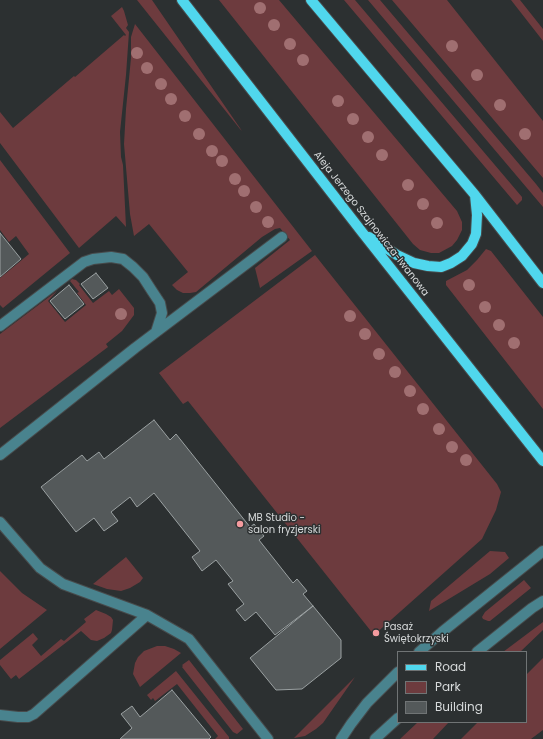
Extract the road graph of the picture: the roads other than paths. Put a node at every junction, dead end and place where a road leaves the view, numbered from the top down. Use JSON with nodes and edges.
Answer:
{"nodes":[{"id":1,"x":182,"y":0,"type":"edge"},
{"id":2,"x":311,"y":0,"type":"edge"},
{"id":3,"x":476,"y":195,"type":"junction"},
{"id":4,"x":362,"y":232,"type":"junction"},
{"id":5,"x":282,"y":237,"type":"dead end"},
{"id":6,"x":543,"y":283,"type":"edge"},
{"id":7,"x":0,"y":326,"type":"edge"},
{"id":8,"x":156,"y":332,"type":"junction"},
{"id":9,"x":0,"y":455,"type":"edge"},
{"id":10,"x":543,"y":461,"type":"edge"},
{"id":11,"x":0,"y":522,"type":"edge"},
{"id":12,"x":543,"y":551,"type":"edge"},
{"id":13,"x":543,"y":601,"type":"edge"},
{"id":14,"x":147,"y":615,"type":"junction"},
{"id":15,"x":421,"y":651,"type":"edge"},
{"id":16,"x":478,"y":651,"type":"edge"},
{"id":17,"x":397,"y":673,"type":"edge"},
{"id":18,"x":0,"y":715,"type":"edge"},
{"id":19,"x":397,"y":719,"type":"edge"},
{"id":20,"x":268,"y":739,"type":"edge"},
{"id":21,"x":341,"y":739,"type":"edge"},
{"id":22,"x":375,"y":739,"type":"edge"}],
"edges":[{"from":1,"to":4,"type":"main road","name":"Aleja Jerzego Szajnowicza-Iwanowa"},
{"from":2,"to":3,"type":"main road"},
{"from":3,"to":4,"type":"main road"},
{"from":3,"to":6,"type":"main road"},
{"from":4,"to":10,"type":"main road","name":"Aleja Jerzego Szajnowicza-Iwanowa"},
{"from":5,"to":8,"type":"street"},
{"from":7,"to":8,"type":"street"},
{"from":8,"to":9,"type":"street"},
{"from":11,"to":14,"type":"street"},
{"from":12,"to":15,"type":"street"},
{"from":13,"to":16,"type":"street"},
{"from":14,"to":18,"type":"street"},
{"from":14,"to":20,"type":"street"},
{"from":17,"to":21,"type":"street"},
{"from":19,"to":22,"type":"street"}]}
